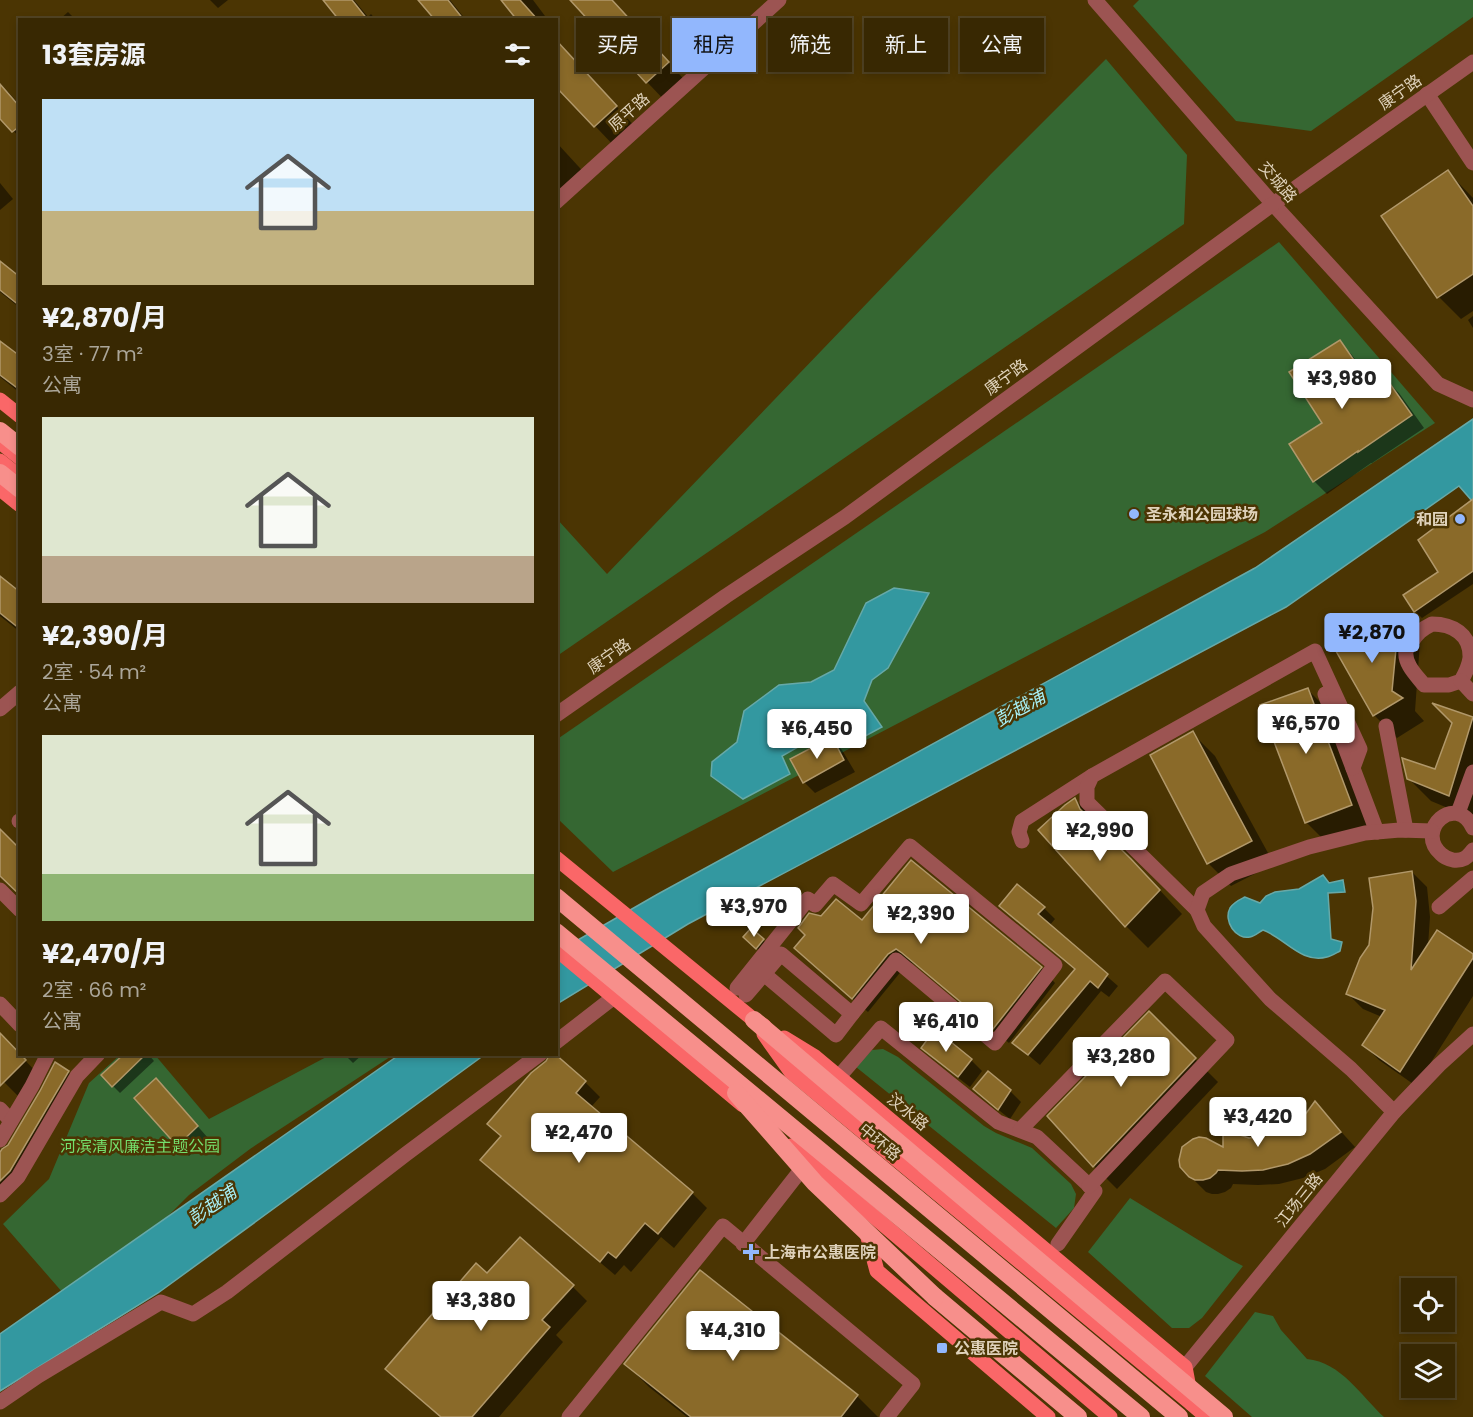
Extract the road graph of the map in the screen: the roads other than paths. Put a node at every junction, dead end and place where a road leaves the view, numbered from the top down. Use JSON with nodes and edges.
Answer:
{"nodes":[{"id":1,"x":779,"y":0,"type":"edge"},
{"id":2,"x":1095,"y":0,"type":"edge"},
{"id":3,"x":1473,"y":62,"type":"edge"},
{"id":4,"x":1427,"y":94,"type":"junction"},
{"id":5,"x":1473,"y":163,"type":"edge"},
{"id":6,"x":558,"y":200,"type":"edge"},
{"id":7,"x":1273,"y":204,"type":"junction"},
{"id":8,"x":0,"y":400,"type":"edge"},
{"id":9,"x":1473,"y":400,"type":"edge"},
{"id":10,"x":18,"y":414,"type":"edge"},
{"id":11,"x":0,"y":431,"type":"edge"},
{"id":12,"x":0,"y":442,"type":"edge"},
{"id":13,"x":18,"y":445,"type":"edge"},
{"id":14,"x":18,"y":456,"type":"edge"},
{"id":15,"x":0,"y":461,"type":"edge"},
{"id":16,"x":0,"y":473,"type":"edge"},
{"id":17,"x":18,"y":475,"type":"edge"},
{"id":18,"x":18,"y":487,"type":"edge"},
{"id":19,"x":0,"y":489,"type":"edge"},
{"id":20,"x":18,"y":503,"type":"edge"},
{"id":21,"x":1461,"y":681,"type":"junction"},
{"id":22,"x":1322,"y":686,"type":"dead end"},
{"id":23,"x":18,"y":694,"type":"edge"},
{"id":24,"x":1473,"y":694,"type":"edge"},
{"id":25,"x":0,"y":710,"type":"edge"},
{"id":26,"x":558,"y":714,"type":"edge"},
{"id":27,"x":1386,"y":726,"type":"dead end"},
{"id":28,"x":1353,"y":768,"type":"junction"},
{"id":29,"x":1473,"y":772,"type":"edge"},
{"id":30,"x":1092,"y":776,"type":"junction"},
{"id":31,"x":1458,"y":813,"type":"junction"},
{"id":32,"x":1473,"y":828,"type":"edge"},
{"id":33,"x":1406,"y":830,"type":"junction"},
{"id":34,"x":1432,"y":831,"type":"junction"},
{"id":35,"x":1377,"y":832,"type":"junction"},
{"id":36,"x":1022,"y":841,"type":"dead end"},
{"id":37,"x":1471,"y":857,"type":"edge"},
{"id":38,"x":558,"y":860,"type":"edge"},
{"id":39,"x":1473,"y":878,"type":"edge"},
{"id":40,"x":0,"y":890,"type":"edge"},
{"id":41,"x":18,"y":904,"type":"edge"},
{"id":42,"x":1439,"y":907,"type":"dead end"},
{"id":43,"x":1197,"y":910,"type":"junction"},
{"id":44,"x":558,"y":911,"type":"edge"},
{"id":45,"x":558,"y":911,"type":"edge"},
{"id":46,"x":558,"y":934,"type":"edge"},
{"id":47,"x":558,"y":951,"type":"edge"},
{"id":48,"x":764,"y":974,"type":"junction"},
{"id":49,"x":639,"y":984,"type":"junction"},
{"id":50,"x":614,"y":997,"type":"junction"},
{"id":51,"x":0,"y":1004,"type":"edge"},
{"id":52,"x":852,"y":1014,"type":"junction"},
{"id":53,"x":754,"y":1020,"type":"junction"},
{"id":54,"x":18,"y":1023,"type":"edge"},
{"id":55,"x":1473,"y":1034,"type":"edge"},
{"id":56,"x":558,"y":1040,"type":"edge"},
{"id":57,"x":700,"y":1051,"type":"junction"},
{"id":58,"x":47,"y":1056,"type":"edge"},
{"id":59,"x":537,"y":1056,"type":"edge"},
{"id":60,"x":88,"y":1057,"type":"edge"},
{"id":61,"x":843,"y":1072,"type":"dead end"},
{"id":62,"x":709,"y":1077,"type":"junction"},
{"id":63,"x":752,"y":1086,"type":"junction"},
{"id":64,"x":0,"y":1109,"type":"edge"},
{"id":65,"x":1394,"y":1112,"type":"junction"},
{"id":66,"x":11,"y":1121,"type":"junction"},
{"id":67,"x":1020,"y":1130,"type":"junction"},
{"id":68,"x":0,"y":1140,"type":"edge"},
{"id":69,"x":808,"y":1161,"type":"junction"},
{"id":70,"x":864,"y":1165,"type":"junction"},
{"id":71,"x":924,"y":1173,"type":"junction"},
{"id":72,"x":1089,"y":1186,"type":"junction"},
{"id":73,"x":0,"y":1195,"type":"edge"},
{"id":74,"x":858,"y":1204,"type":"junction"},
{"id":75,"x":743,"y":1244,"type":"junction"},
{"id":76,"x":1058,"y":1244,"type":"dead end"},
{"id":77,"x":1185,"y":1367,"type":"junction"},
{"id":78,"x":0,"y":1402,"type":"edge"},
{"id":79,"x":1192,"y":1404,"type":"junction"},
{"id":80,"x":569,"y":1417,"type":"edge"},
{"id":81,"x":887,"y":1417,"type":"edge"},
{"id":82,"x":1048,"y":1417,"type":"edge"},
{"id":83,"x":1078,"y":1417,"type":"edge"},
{"id":84,"x":1110,"y":1417,"type":"edge"},
{"id":85,"x":1141,"y":1417,"type":"edge"},
{"id":86,"x":1146,"y":1417,"type":"edge"},
{"id":87,"x":1168,"y":1417,"type":"edge"},
{"id":88,"x":1179,"y":1417,"type":"edge"},
{"id":89,"x":1207,"y":1417,"type":"edge"},
{"id":90,"x":1224,"y":1417,"type":"edge"}],
"edges":[{"from":1,"to":6,"type":"street","name":"原平路"},
{"from":2,"to":7,"type":"street","name":"交城路"},
{"from":3,"to":4,"type":"street","name":"康宁路"},
{"from":4,"to":5,"type":"street"},
{"from":4,"to":7,"type":"street","name":"康宁路"},
{"from":7,"to":9,"type":"street","name":"交城路"},
{"from":7,"to":26,"type":"street","name":"康宁路"},
{"from":8,"to":10,"type":"main road"},
{"from":11,"to":13,"type":"highway"},
{"from":12,"to":14,"type":"main road"},
{"from":15,"to":17,"type":"main road"},
{"from":16,"to":18,"type":"highway"},
{"from":19,"to":20,"type":"main road"},
{"from":21,"to":21,"type":"street"},
{"from":21,"to":24,"type":"street"},
{"from":22,"to":28,"type":"street"},
{"from":23,"to":25,"type":"street"},
{"from":27,"to":33,"type":"street"},
{"from":28,"to":30,"type":"street"},
{"from":28,"to":35,"type":"street"},
{"from":29,"to":31,"type":"street"},
{"from":30,"to":36,"type":"street"},
{"from":30,"to":43,"type":"street"},
{"from":31,"to":32,"type":"street"},
{"from":31,"to":34,"type":"street"},
{"from":33,"to":34,"type":"street"},
{"from":33,"to":35,"type":"street"},
{"from":34,"to":37,"type":"street"},
{"from":35,"to":43,"type":"street"},
{"from":38,"to":53,"type":"main road","name":"汶水路"},
{"from":39,"to":42,"type":"street"},
{"from":40,"to":41,"type":"street"},
{"from":43,"to":65,"type":"street"},
{"from":44,"to":49,"type":"main road"},
{"from":45,"to":88,"type":"highway","name":"中环路","bridge":true},
{"from":46,"to":57,"type":"highway","bridge":true},
{"from":47,"to":50,"type":"main road"},
{"from":48,"to":52,"type":"street"},
{"from":48,"to":52,"type":"street"},
{"from":48,"to":52,"type":"street"},
{"from":49,"to":63,"type":"main road"},
{"from":49,"to":70,"type":"main road"},
{"from":50,"to":56,"type":"street"},
{"from":50,"to":62,"type":"main road"},
{"from":51,"to":54,"type":"street"},
{"from":53,"to":71,"type":"highway"},
{"from":53,"to":77,"type":"main road","name":"汶水路"},
{"from":55,"to":65,"type":"street","name":"江场三路"},
{"from":57,"to":83,"type":"highway","bridge":true},
{"from":57,"to":85,"type":"highway","bridge":true},
{"from":58,"to":66,"type":"street"},
{"from":59,"to":78,"type":"street"},
{"from":60,"to":73,"type":"street"},
{"from":61,"to":67,"type":"street"},
{"from":62,"to":63,"type":"main road"},
{"from":62,"to":69,"type":"main road"},
{"from":63,"to":86,"type":"main road"},
{"from":64,"to":66,"type":"street"},
{"from":65,"to":77,"type":"street","name":"江场三路"},
{"from":66,"to":68,"type":"street"},
{"from":67,"to":72,"type":"street"},
{"from":67,"to":72,"type":"street"},
{"from":69,"to":74,"type":"main road"},
{"from":69,"to":75,"type":"street"},
{"from":70,"to":71,"type":"main road"},
{"from":70,"to":87,"type":"main road"},
{"from":71,"to":79,"type":"main road"},
{"from":71,"to":90,"type":"highway","bridge":true},
{"from":72,"to":76,"type":"street"},
{"from":74,"to":82,"type":"main road"},
{"from":74,"to":84,"type":"main road"},
{"from":75,"to":80,"type":"street"},
{"from":75,"to":81,"type":"street"},
{"from":77,"to":79,"type":"main road"},
{"from":79,"to":89,"type":"main road"}]}
